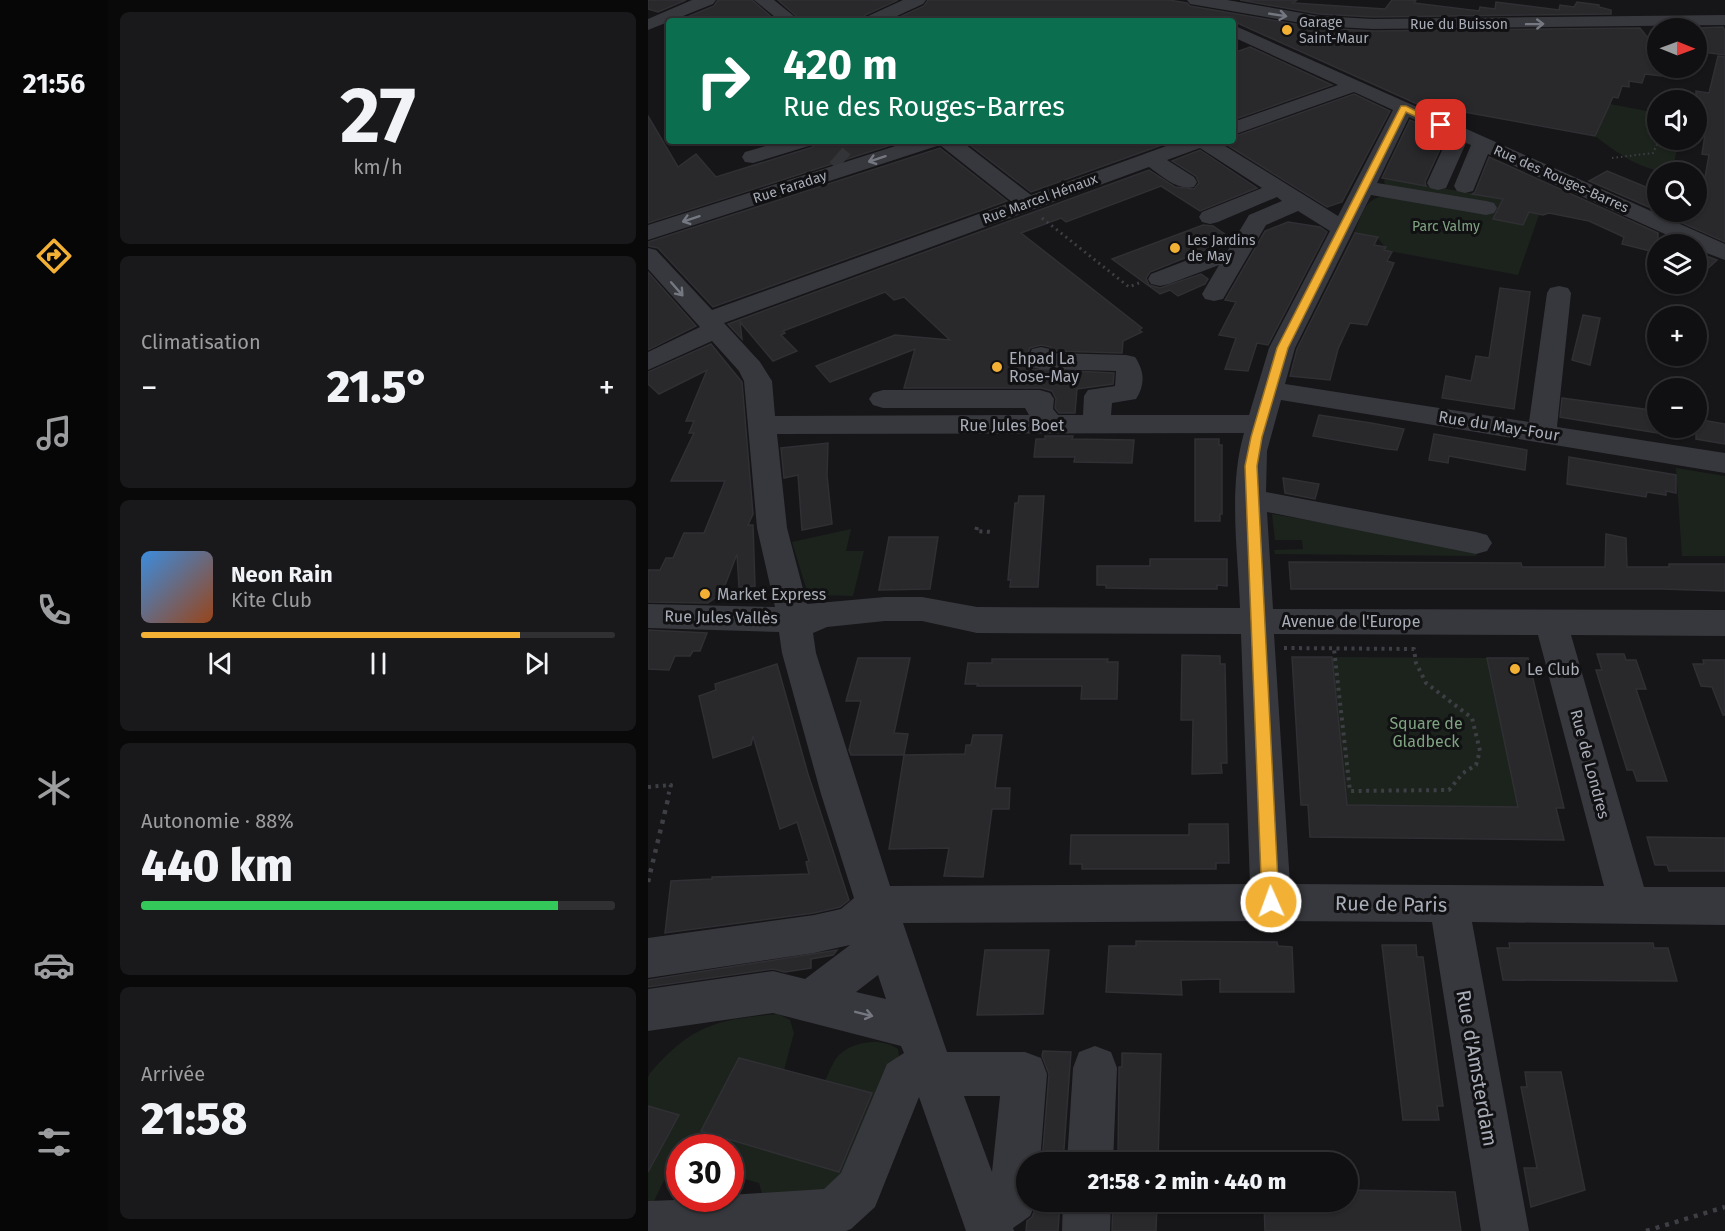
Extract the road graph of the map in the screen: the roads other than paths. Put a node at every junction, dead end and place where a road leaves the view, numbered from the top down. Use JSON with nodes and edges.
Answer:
{"nodes":[{"id":1,"x":707,"y":0,"type":"edge"},
{"id":2,"x":763,"y":0,"type":"edge"},
{"id":3,"x":917,"y":0,"type":"edge"},
{"id":4,"x":1198,"y":0,"type":"edge"},
{"id":5,"x":1672,"y":3,"type":"dead end"},
{"id":6,"x":787,"y":18,"type":"edge"},
{"id":7,"x":878,"y":18,"type":"edge"},
{"id":8,"x":1213,"y":18,"type":"edge"},
{"id":9,"x":1675,"y":18,"type":"edge"},
{"id":10,"x":1707,"y":20,"type":"edge"},
{"id":11,"x":1725,"y":20,"type":"edge"},
{"id":12,"x":1647,"y":22,"type":"edge"},
{"id":13,"x":648,"y":25,"type":"edge"},
{"id":14,"x":1238,"y":37,"type":"edge"},
{"id":15,"x":1353,"y":86,"type":"junction"},
{"id":16,"x":1404,"y":108,"type":"junction"},
{"id":17,"x":1236,"y":128,"type":"edge"},
{"id":18,"x":1460,"y":134,"type":"junction"},
{"id":19,"x":1482,"y":143,"type":"junction"},
{"id":20,"x":795,"y":144,"type":"edge"},
{"id":21,"x":921,"y":144,"type":"edge"},
{"id":22,"x":952,"y":144,"type":"edge"},
{"id":23,"x":1188,"y":144,"type":"edge"},
{"id":24,"x":1197,"y":144,"type":"edge"},
{"id":25,"x":753,"y":157,"type":"dead end"},
{"id":26,"x":1151,"y":159,"type":"junction"},
{"id":27,"x":1186,"y":182,"type":"dead end"},
{"id":28,"x":1438,"y":183,"type":"dead end"},
{"id":29,"x":1465,"y":186,"type":"dead end"},
{"id":30,"x":1363,"y":187,"type":"junction"},
{"id":31,"x":1278,"y":189,"type":"junction"},
{"id":32,"x":1299,"y":202,"type":"junction"},
{"id":33,"x":1026,"y":204,"type":"junction"},
{"id":34,"x":1486,"y":208,"type":"dead end"},
{"id":35,"x":1210,"y":217,"type":"dead end"},
{"id":36,"x":1342,"y":230,"type":"junction"},
{"id":37,"x":648,"y":232,"type":"edge"},
{"id":38,"x":1725,"y":253,"type":"edge"},
{"id":39,"x":648,"y":255,"type":"edge"},
{"id":40,"x":1236,"y":257,"type":"junction"},
{"id":41,"x":1160,"y":279,"type":"road end"},
{"id":42,"x":1559,"y":293,"type":"dead end"},
{"id":43,"x":1214,"y":294,"type":"dead end"},
{"id":44,"x":711,"y":326,"type":"junction"},
{"id":45,"x":1041,"y":355,"type":"dead end"},
{"id":46,"x":648,"y":362,"type":"edge"},
{"id":47,"x":1272,"y":390,"type":"junction"},
{"id":48,"x":883,"y":399,"type":"dead end"},
{"id":49,"x":1050,"y":424,"type":"junction"},
{"id":50,"x":1097,"y":424,"type":"junction"},
{"id":51,"x":1260,"y":424,"type":"junction"},
{"id":52,"x":763,"y":425,"type":"junction"},
{"id":53,"x":1542,"y":433,"type":"junction"},
{"id":54,"x":1725,"y":463,"type":"edge"},
{"id":55,"x":1251,"y":499,"type":"junction"},
{"id":56,"x":772,"y":528,"type":"junction"},
{"id":57,"x":1476,"y":543,"type":"dead end"},
{"id":58,"x":648,"y":616,"type":"edge"},
{"id":59,"x":752,"y":617,"type":"junction"},
{"id":60,"x":794,"y":618,"type":"junction"},
{"id":61,"x":1551,"y":622,"type":"junction"},
{"id":62,"x":1725,"y":623,"type":"edge"},
{"id":63,"x":1258,"y":634,"type":"junction"},
{"id":64,"x":1271,"y":902,"type":"junction"},
{"id":65,"x":1449,"y":905,"type":"junction"},
{"id":66,"x":1629,"y":906,"type":"junction"},
{"id":67,"x":1725,"y":906,"type":"edge"},
{"id":68,"x":882,"y":923,"type":"junction"},
{"id":69,"x":648,"y":958,"type":"edge"},
{"id":70,"x":810,"y":1001,"type":"junction"},
{"id":71,"x":648,"y":1010,"type":"edge"},
{"id":72,"x":926,"y":1055,"type":"junction"},
{"id":73,"x":1095,"y":1068,"type":"dead end"},
{"id":74,"x":1090,"y":1152,"type":"edge"},
{"id":75,"x":1087,"y":1212,"type":"edge"},
{"id":76,"x":987,"y":1224,"type":"edge"},
{"id":77,"x":648,"y":1225,"type":"edge"},
{"id":78,"x":1086,"y":1231,"type":"edge"},
{"id":79,"x":1504,"y":1231,"type":"edge"}],
"edges":[{"from":1,"to":13,"type":"street"},
{"from":2,"to":6,"type":"street"},
{"from":3,"to":7,"type":"street"},
{"from":4,"to":8,"type":"street"},
{"from":4,"to":12,"type":"street","name":"Rue du Buisson","one_way":true},
{"from":5,"to":9,"type":"street"},
{"from":10,"to":11,"type":"street","name":"Rue du Buisson"},
{"from":14,"to":15,"type":"street","name":"Rue des Rouges-Barres"},
{"from":15,"to":16,"type":"street","name":"Rue des Rouges-Barres"},
{"from":15,"to":17,"type":"street"},
{"from":16,"to":18,"type":"street","name":"Rue des Rouges-Barres"},
{"from":16,"to":30,"type":"street"},
{"from":18,"to":19,"type":"street","name":"Rue des Rouges-Barres"},
{"from":18,"to":28,"type":"street"},
{"from":19,"to":29,"type":"street"},
{"from":19,"to":38,"type":"street","name":"Rue des Rouges-Barres"},
{"from":20,"to":25,"type":"street"},
{"from":21,"to":37,"type":"street","name":"Rue Faraday","one_way":true},
{"from":22,"to":33,"type":"street"},
{"from":23,"to":26,"type":"street","name":"Rue Marcel Hénaux"},
{"from":24,"to":31,"type":"street"},
{"from":26,"to":27,"type":"street"},
{"from":26,"to":33,"type":"street","name":"Rue Marcel Hénaux"},
{"from":30,"to":34,"type":"street"},
{"from":30,"to":36,"type":"street"},
{"from":31,"to":32,"type":"street"},
{"from":31,"to":35,"type":"street"},
{"from":32,"to":36,"type":"street"},
{"from":32,"to":40,"type":"street"},
{"from":33,"to":44,"type":"street","name":"Rue Marcel Hénaux"},
{"from":36,"to":47,"type":"street"},
{"from":39,"to":44,"type":"street","one_way":true},
{"from":40,"to":41,"type":"street"},
{"from":40,"to":43,"type":"street"},
{"from":42,"to":53,"type":"street"},
{"from":44,"to":46,"type":"street","name":"Rue Marcel Hénaux"},
{"from":44,"to":52,"type":"street"},
{"from":45,"to":50,"type":"street"},
{"from":47,"to":51,"type":"street"},
{"from":47,"to":53,"type":"street","name":"Rue du May-Four"},
{"from":48,"to":49,"type":"street"},
{"from":49,"to":50,"type":"street","name":"Rue Jules Boet"},
{"from":49,"to":52,"type":"street","name":"Rue Jules Boet"},
{"from":50,"to":51,"type":"street","name":"Rue Jules Boet"},
{"from":51,"to":55,"type":"street"},
{"from":52,"to":56,"type":"street"},
{"from":53,"to":54,"type":"street","name":"Rue du May-Four"},
{"from":55,"to":57,"type":"street"},
{"from":55,"to":63,"type":"street"},
{"from":56,"to":59,"type":"street"},
{"from":56,"to":60,"type":"street"},
{"from":58,"to":59,"type":"street","name":"Rue Jules Vallès"},
{"from":59,"to":60,"type":"street","name":"Rue Jules Vallès"},
{"from":60,"to":63,"type":"street","name":"Avenue de l'Europe"},
{"from":60,"to":68,"type":"street"},
{"from":61,"to":62,"type":"street","name":"Avenue de l'Europe"},
{"from":61,"to":63,"type":"street","name":"Avenue de l'Europe"},
{"from":61,"to":66,"type":"street","name":"Rue de Londres"},
{"from":63,"to":64,"type":"street"},
{"from":64,"to":65,"type":"street","name":"Rue de Paris"},
{"from":64,"to":68,"type":"street","name":"Rue de Paris"},
{"from":65,"to":66,"type":"street","name":"Rue de Paris"},
{"from":65,"to":79,"type":"street","name":"Rue d'Amsterdam"},
{"from":66,"to":67,"type":"street","name":"Rue de Paris"},
{"from":68,"to":69,"type":"street"},
{"from":68,"to":70,"type":"street"},
{"from":68,"to":72,"type":"street"},
{"from":70,"to":71,"type":"street"},
{"from":70,"to":72,"type":"street","one_way":true},
{"from":72,"to":76,"type":"street"},
{"from":72,"to":76,"type":"street"},
{"from":72,"to":77,"type":"street"},
{"from":73,"to":74,"type":"street"},
{"from":75,"to":78,"type":"street"}]}
